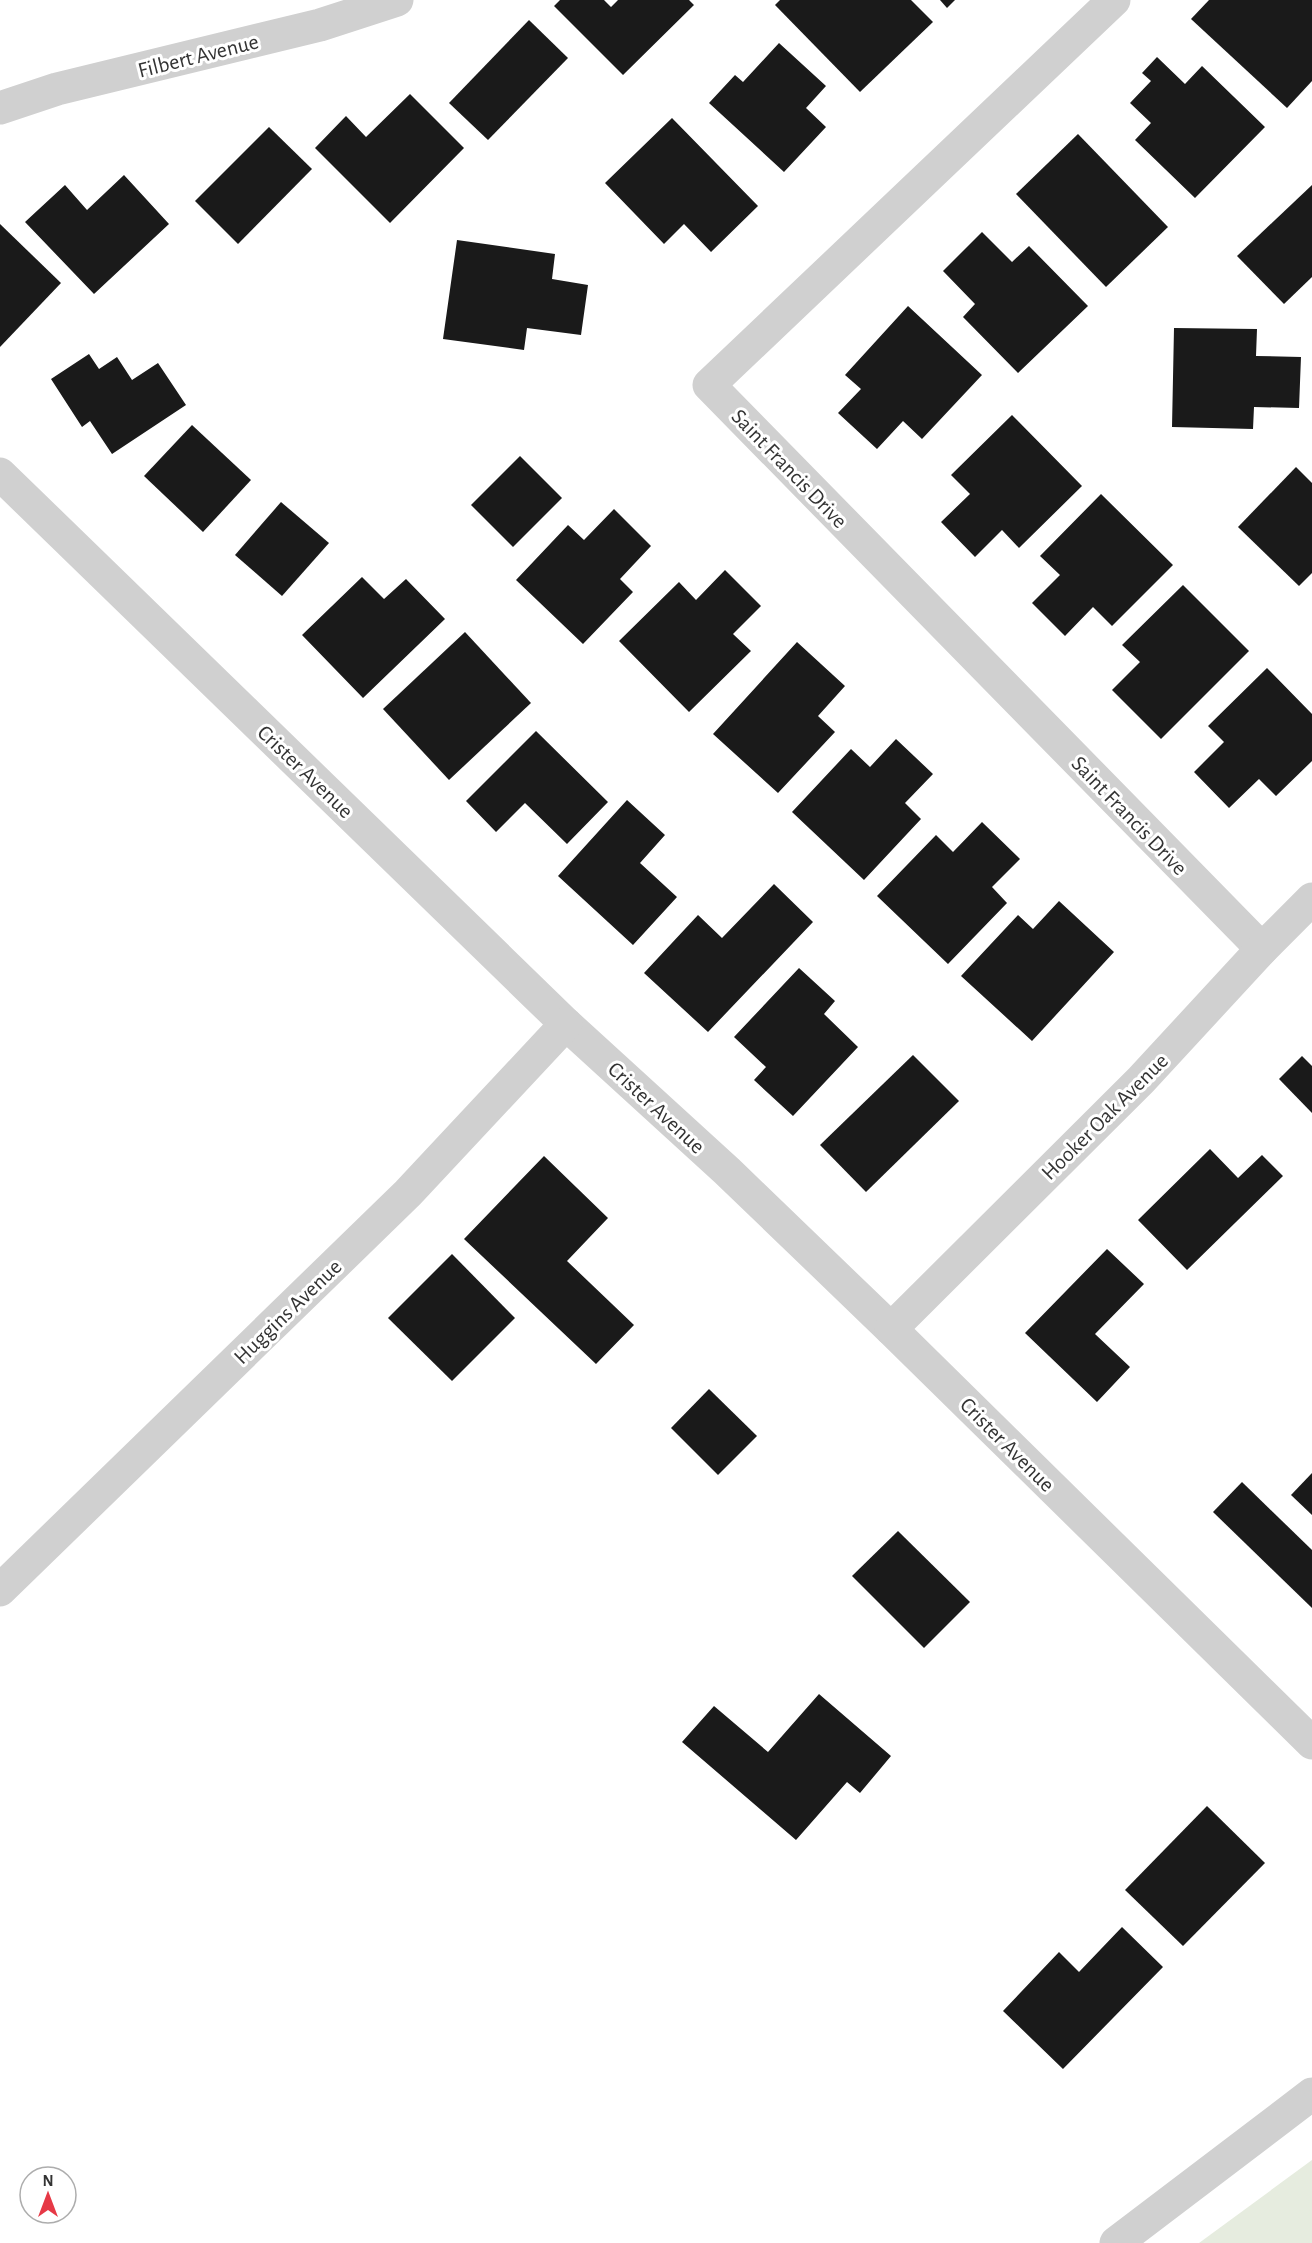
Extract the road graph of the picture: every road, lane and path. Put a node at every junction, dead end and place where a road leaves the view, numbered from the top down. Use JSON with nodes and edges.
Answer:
{"nodes":[{"id":1,"x":397,"y":0,"type":"edge"},
{"id":2,"x":1114,"y":0,"type":"edge"},
{"id":3,"x":0,"y":108,"type":"edge"},
{"id":4,"x":0,"y":474,"type":"edge"},
{"id":5,"x":1312,"y":899,"type":"edge"},
{"id":6,"x":1262,"y":949,"type":"junction"},
{"id":7,"x":566,"y":1024,"type":"junction"},
{"id":8,"x":891,"y":1329,"type":"junction"},
{"id":9,"x":0,"y":1590,"type":"edge"},
{"id":10,"x":1312,"y":1743,"type":"edge"},
{"id":11,"x":1312,"y":2094,"type":"edge"},
{"id":12,"x":1116,"y":2243,"type":"edge"}],
"edges":[{"from":1,"to":3,"type":"street","name":"Filbert Avenue"},
{"from":2,"to":6,"type":"street","name":"Saint Francis Drive"},
{"from":4,"to":7,"type":"street","name":"Crister Avenue"},
{"from":5,"to":6,"type":"street","name":"Hooker Oak Avenue"},
{"from":6,"to":8,"type":"street","name":"Hooker Oak Avenue"},
{"from":7,"to":8,"type":"street","name":"Crister Avenue"},
{"from":7,"to":9,"type":"street","name":"Huggins Avenue"},
{"from":8,"to":10,"type":"street","name":"Crister Avenue"},
{"from":11,"to":12,"type":"street"}]}
